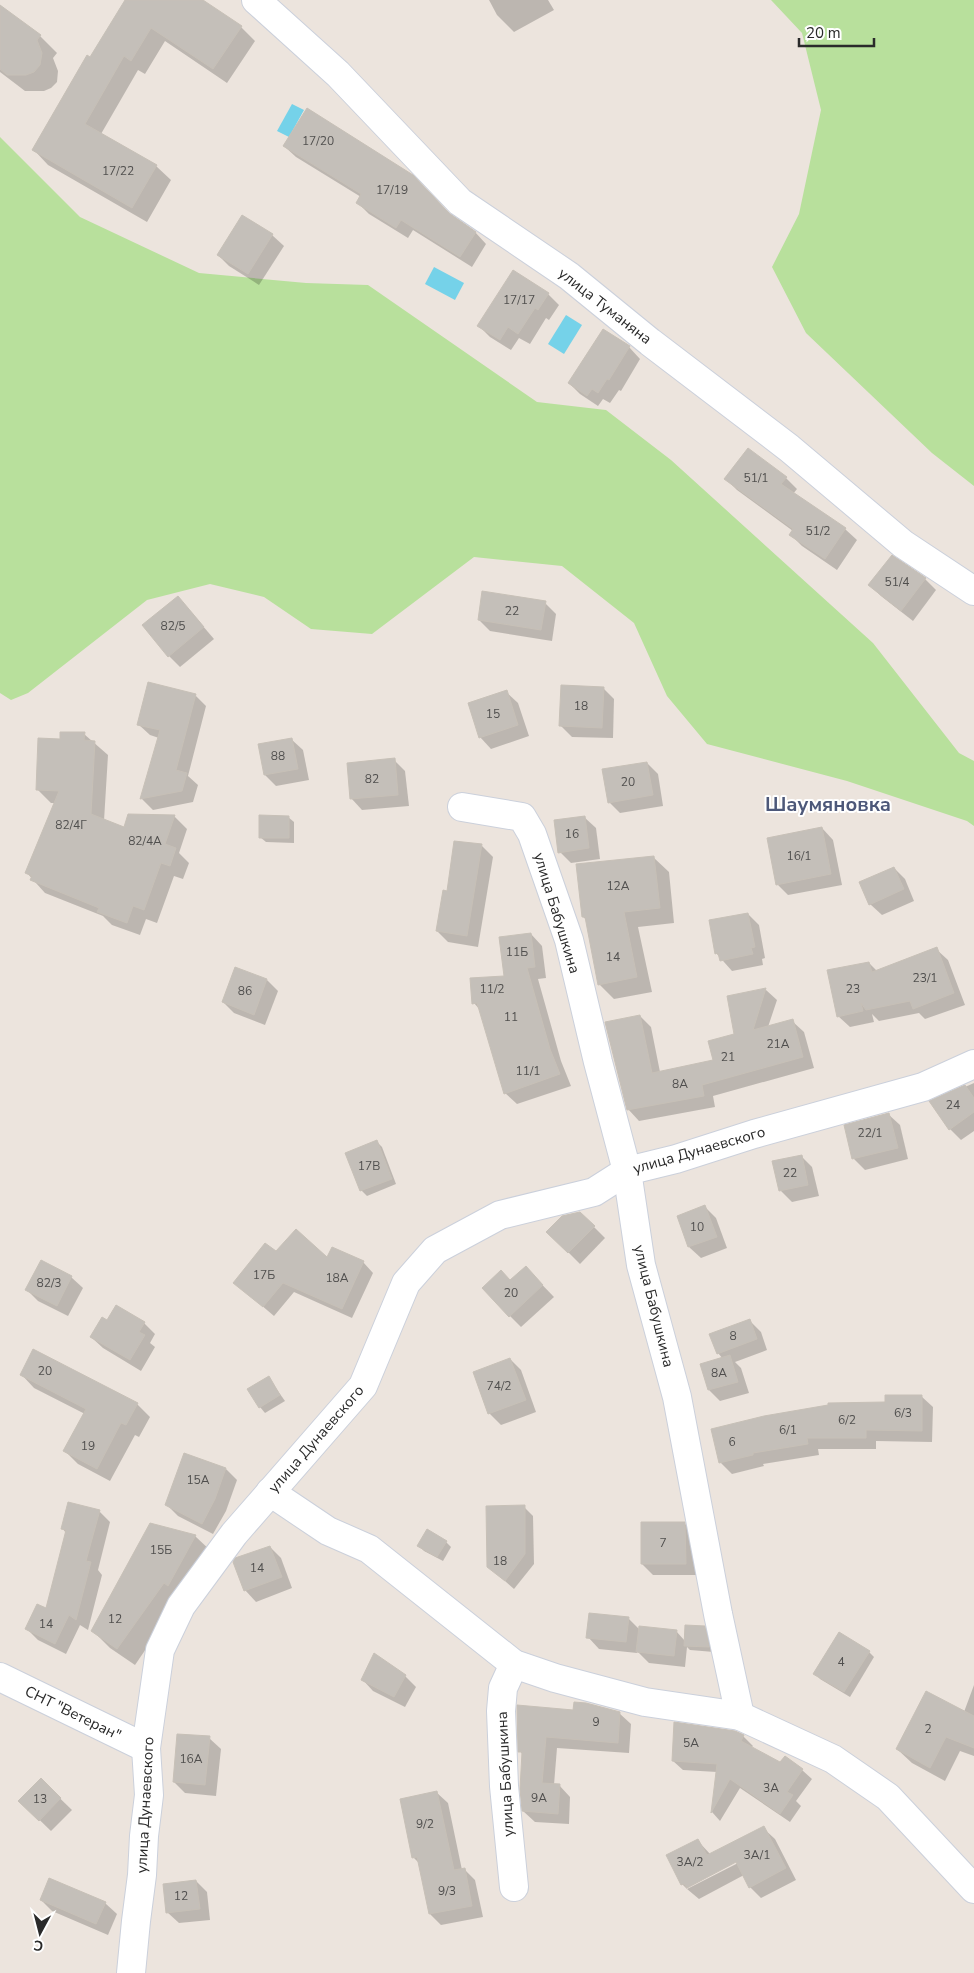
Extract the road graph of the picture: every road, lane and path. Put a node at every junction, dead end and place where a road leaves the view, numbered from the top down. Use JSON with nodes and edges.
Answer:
{"nodes":[{"id":1,"x":256,"y":0,"type":"edge"},
{"id":2,"x":974,"y":591,"type":"edge"},
{"id":3,"x":462,"y":807,"type":"dead end"},
{"id":4,"x":974,"y":1064,"type":"edge"},
{"id":5,"x":627,"y":1171,"type":"junction"},
{"id":6,"x":270,"y":1492,"type":"junction"},
{"id":7,"x":514,"y":1664,"type":"junction"},
{"id":8,"x":0,"y":1677,"type":"edge"},
{"id":9,"x":740,"y":1716,"type":"junction"},
{"id":10,"x":146,"y":1748,"type":"junction"},
{"id":11,"x":514,"y":1887,"type":"dead end"},
{"id":12,"x":974,"y":1889,"type":"edge"},
{"id":13,"x":131,"y":1973,"type":"edge"}],
"edges":[{"from":1,"to":2,"type":"street","name":"улица Туманяна"},
{"from":3,"to":5,"type":"street","name":"улица Бабушкина"},
{"from":4,"to":5,"type":"street","name":"улица Дунаевского"},
{"from":5,"to":6,"type":"street","name":"улица Дунаевского"},
{"from":5,"to":9,"type":"street","name":"улица Бабушкина"},
{"from":6,"to":7,"type":"street"},
{"from":6,"to":10,"type":"street","name":"улица Дунаевского"},
{"from":7,"to":9,"type":"street"},
{"from":7,"to":11,"type":"street","name":"улица Бабушкина"},
{"from":8,"to":10,"type":"street","name":"СНТ \"Ветеран\""},
{"from":9,"to":12,"type":"street"},
{"from":10,"to":13,"type":"street","name":"улица Дунаевского"}]}
